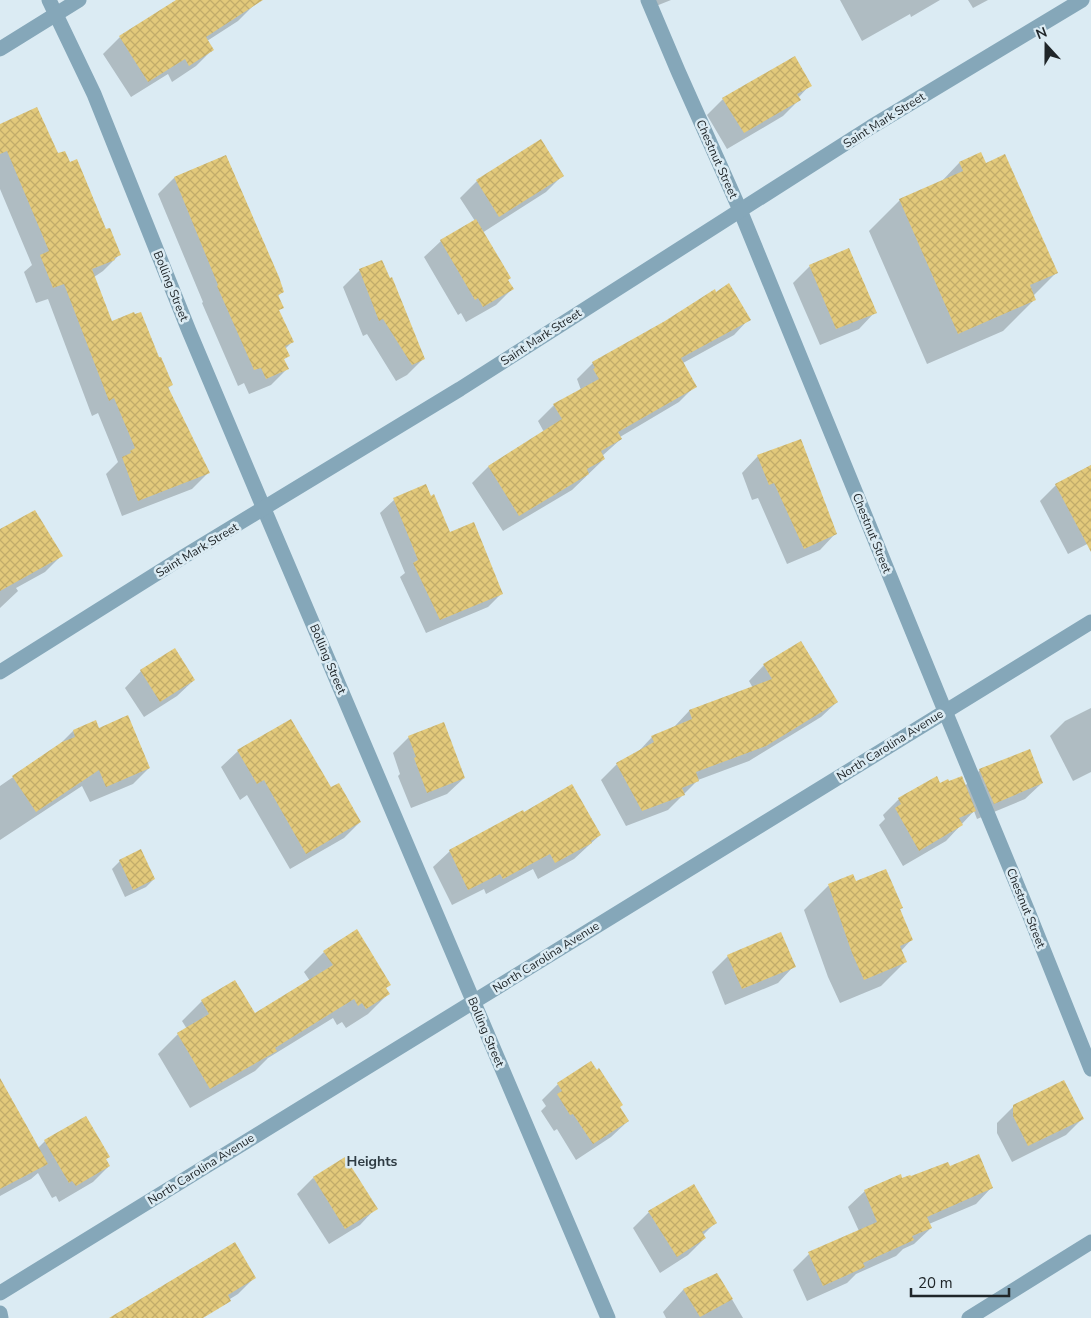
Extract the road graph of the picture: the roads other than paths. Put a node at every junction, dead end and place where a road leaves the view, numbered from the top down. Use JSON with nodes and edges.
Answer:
{"nodes":[{"id":1,"x":48,"y":0,"type":"edge"},
{"id":2,"x":79,"y":0,"type":"edge"},
{"id":3,"x":648,"y":0,"type":"edge"},
{"id":4,"x":1082,"y":0,"type":"edge"},
{"id":5,"x":54,"y":15,"type":"junction"},
{"id":6,"x":0,"y":49,"type":"edge"},
{"id":7,"x":740,"y":210,"type":"junction"},
{"id":8,"x":264,"y":509,"type":"junction"},
{"id":9,"x":1091,"y":622,"type":"edge"},
{"id":10,"x":0,"y":672,"type":"edge"},
{"id":11,"x":945,"y":712,"type":"junction"},
{"id":12,"x":473,"y":1002,"type":"junction"},
{"id":13,"x":1091,"y":1069,"type":"edge"},
{"id":14,"x":1091,"y":1242,"type":"edge"},
{"id":15,"x":0,"y":1292,"type":"edge"},
{"id":16,"x":0,"y":1313,"type":"edge"},
{"id":17,"x":1,"y":1318,"type":"edge"},
{"id":18,"x":608,"y":1318,"type":"edge"},
{"id":19,"x":968,"y":1318,"type":"edge"}],
"edges":[{"from":1,"to":5,"type":"street","name":"Bolling Street"},
{"from":2,"to":5,"type":"street"},
{"from":3,"to":7,"type":"street","name":"Chestnut Street"},
{"from":4,"to":7,"type":"street","name":"Saint Mark Street"},
{"from":5,"to":6,"type":"street"},
{"from":5,"to":8,"type":"street","name":"Bolling Street"},
{"from":7,"to":8,"type":"street","name":"Saint Mark Street"},
{"from":7,"to":11,"type":"street","name":"Chestnut Street"},
{"from":8,"to":10,"type":"street","name":"Saint Mark Street"},
{"from":8,"to":12,"type":"street","name":"Bolling Street"},
{"from":9,"to":11,"type":"street","name":"North Carolina Avenue"},
{"from":11,"to":12,"type":"street","name":"North Carolina Avenue"},
{"from":11,"to":13,"type":"street","name":"Chestnut Street"},
{"from":12,"to":15,"type":"street","name":"North Carolina Avenue"},
{"from":12,"to":18,"type":"street","name":"Bolling Street"},
{"from":14,"to":19,"type":"street"},
{"from":16,"to":17,"type":"street"}]}
